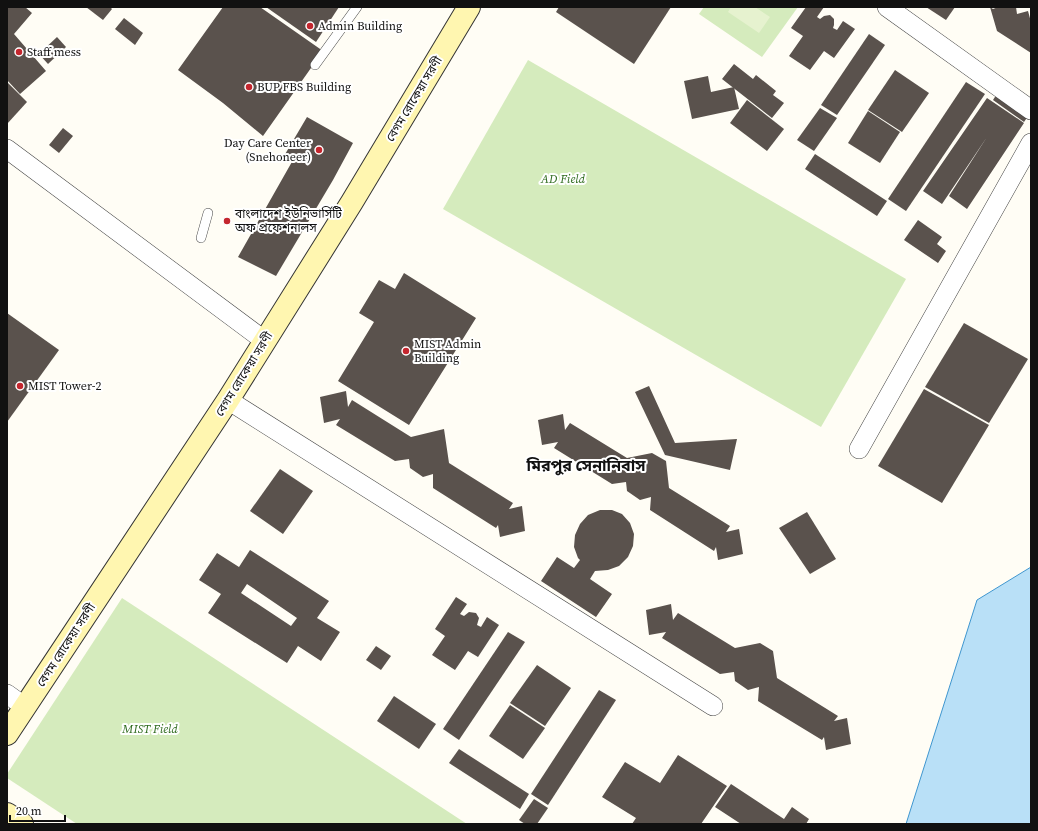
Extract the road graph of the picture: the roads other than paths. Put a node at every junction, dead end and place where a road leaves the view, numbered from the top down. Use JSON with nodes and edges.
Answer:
{"nodes":[{"id":1,"x":358,"y":7,"type":"edge"},
{"id":2,"x":469,"y":7,"type":"edge"},
{"id":3,"x":887,"y":7,"type":"edge"},
{"id":4,"x":315,"y":65,"type":"dead end"},
{"id":5,"x":1031,"y":110,"type":"edge"},
{"id":6,"x":1031,"y":143,"type":"edge"},
{"id":7,"x":7,"y":149,"type":"edge"},
{"id":8,"x":208,"y":213,"type":"dead end"},
{"id":9,"x":201,"y":238,"type":"dead end"},
{"id":10,"x":265,"y":341,"type":"junction"},
{"id":11,"x":228,"y":400,"type":"junction"},
{"id":12,"x":859,"y":448,"type":"dead end"},
{"id":13,"x":7,"y":694,"type":"edge"},
{"id":14,"x":713,"y":706,"type":"dead end"},
{"id":15,"x":25,"y":707,"type":"junction"},
{"id":16,"x":7,"y":734,"type":"edge"},
{"id":17,"x":7,"y":814,"type":"edge"},
{"id":18,"x":22,"y":824,"type":"edge"}],
"edges":[{"from":1,"to":4,"type":"lane"},
{"from":2,"to":10,"type":"street","name":"বেগম রোকেয়া সরণী"},
{"from":3,"to":5,"type":"street"},
{"from":6,"to":12,"type":"street"},
{"from":7,"to":10,"type":"street"},
{"from":8,"to":9,"type":"lane"},
{"from":10,"to":11,"type":"street","name":"বেগম রোকেয়া সরণী"},
{"from":11,"to":14,"type":"street"},
{"from":11,"to":15,"type":"street","name":"বেগম রোকেয়া সরণী"},
{"from":13,"to":15,"type":"street"},
{"from":15,"to":16,"type":"street","name":"বেগম রোকেয়া সরণী"},
{"from":17,"to":18,"type":"street"}]}
